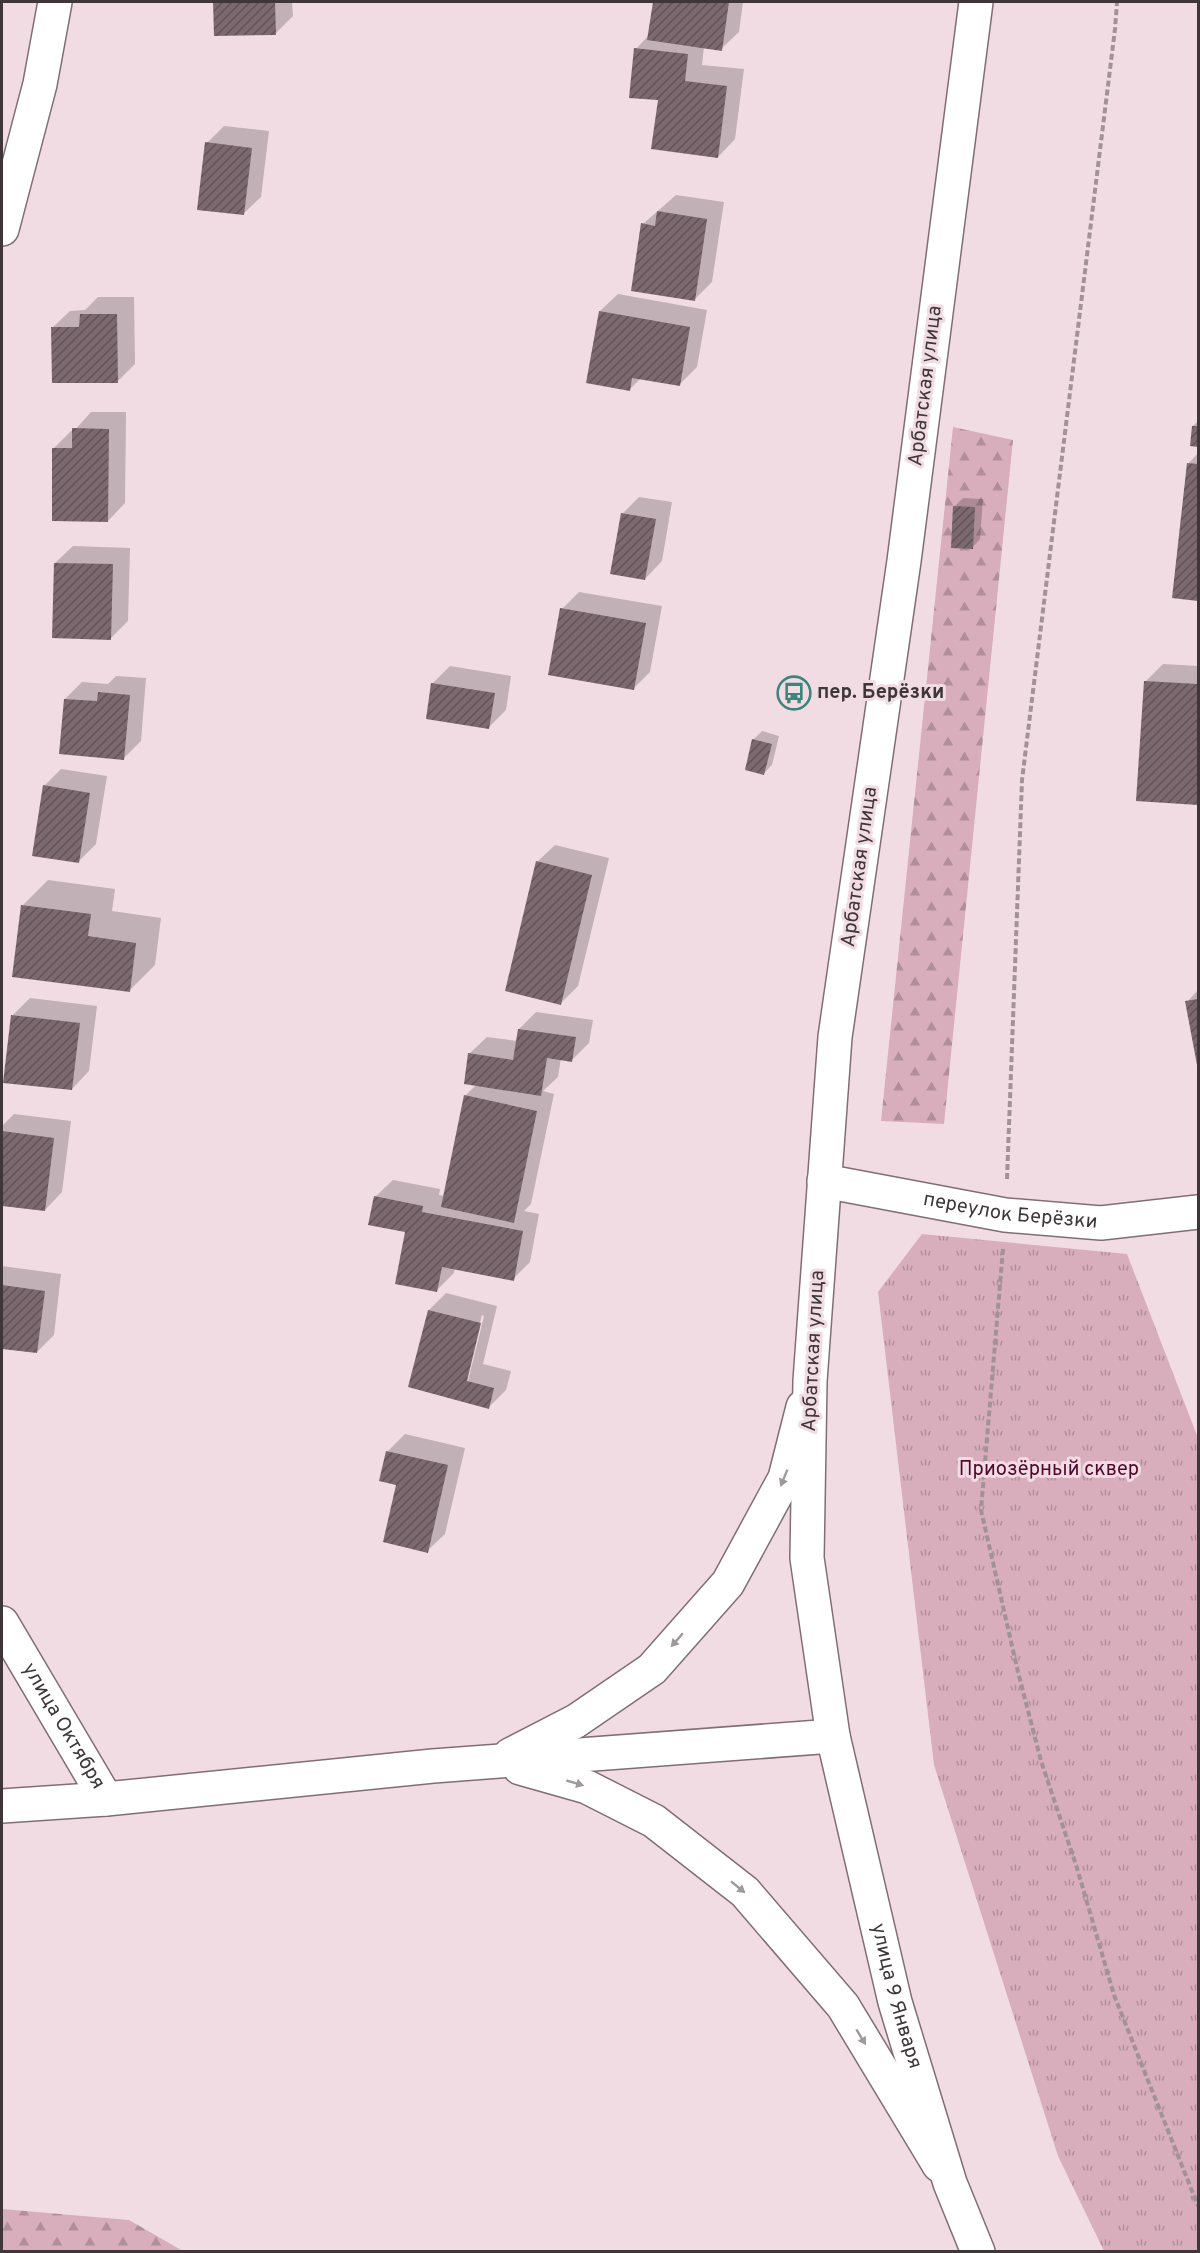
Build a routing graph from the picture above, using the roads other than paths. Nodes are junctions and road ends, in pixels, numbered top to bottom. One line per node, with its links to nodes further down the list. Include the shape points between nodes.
1 (55, 2): 3 (street, via 40,84)
2 (976, 2): 4 (street, Арбатская улица, via 904,561 835,1037)
3 (2, 229)
4 (824, 1181): 5 (street, переулок Берёзки, via 1005,1215 1101,1223); 6 (street, Арбатская улица)
5 (1198, 1214)
6 (810, 1381): 8 (street, Арбатская улица, via 807,1558); 9 (street, one-way to 9, via 785,1478 728,1582 652,1669 576,1721)
7 (2, 1623): 10 (street, улица Октября)
8 (833, 1736): 9 (street); 12 (street, улица 9 Января, via 895,2002)
9 (498, 1761): 10 (street); 12 (street, one-way to 12, via 587,1787 654,1821 745,1892 843,2006)
10 (106, 1799): 11 (street)
11 (2, 1806)
12 (950, 2183): 13 (street, улица 9 Января)
13 (978, 2252)

